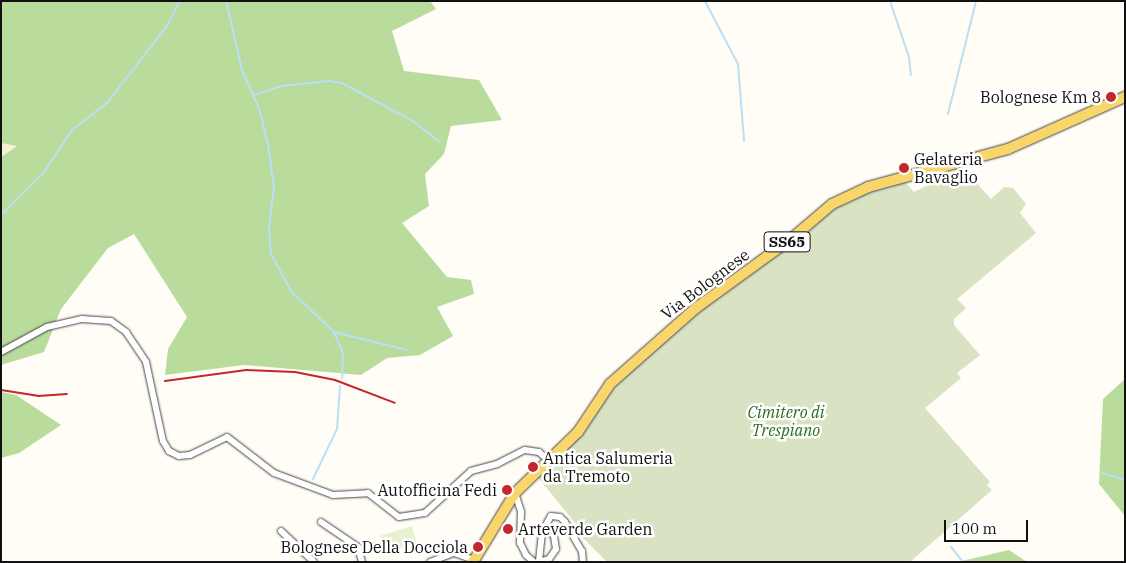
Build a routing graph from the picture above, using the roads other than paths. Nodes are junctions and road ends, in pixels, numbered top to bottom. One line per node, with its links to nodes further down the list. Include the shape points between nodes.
1 (1125, 97): 3 (main road, Via Bolognese / SS65, via 1008,149 922,171 840,198 791,239 707,299 625,369 598,399 578,432)
2 (1, 352): 3 (street, via 48,327 82,319 111,321 126,332 146,362 163,441 169,451 179,456 190,455 227,437 268,470 333,494 368,493 391,514 412,516 430,510 471,471 532,449)
3 (549, 461): 4 (main road, Via Bolognese / SS65)
4 (515, 493): 8 (main road, Via Bolognese / SS65); 12 (street, via 521,512 520,543)
5 (321, 522): 10 (street, via 358,547)
6 (281, 531): 9 (street)
7 (542, 532): 13 (street); 13 (street, via 549,531 554,536 556,549 549,559); 14 (street, via 548,519 560,517 582,551)
8 (474, 561): 11 (street, via 454,553)
9 (314, 562)
10 (362, 562)
11 (430, 562)
12 (534, 562)
13 (538, 562)
14 (583, 562)

